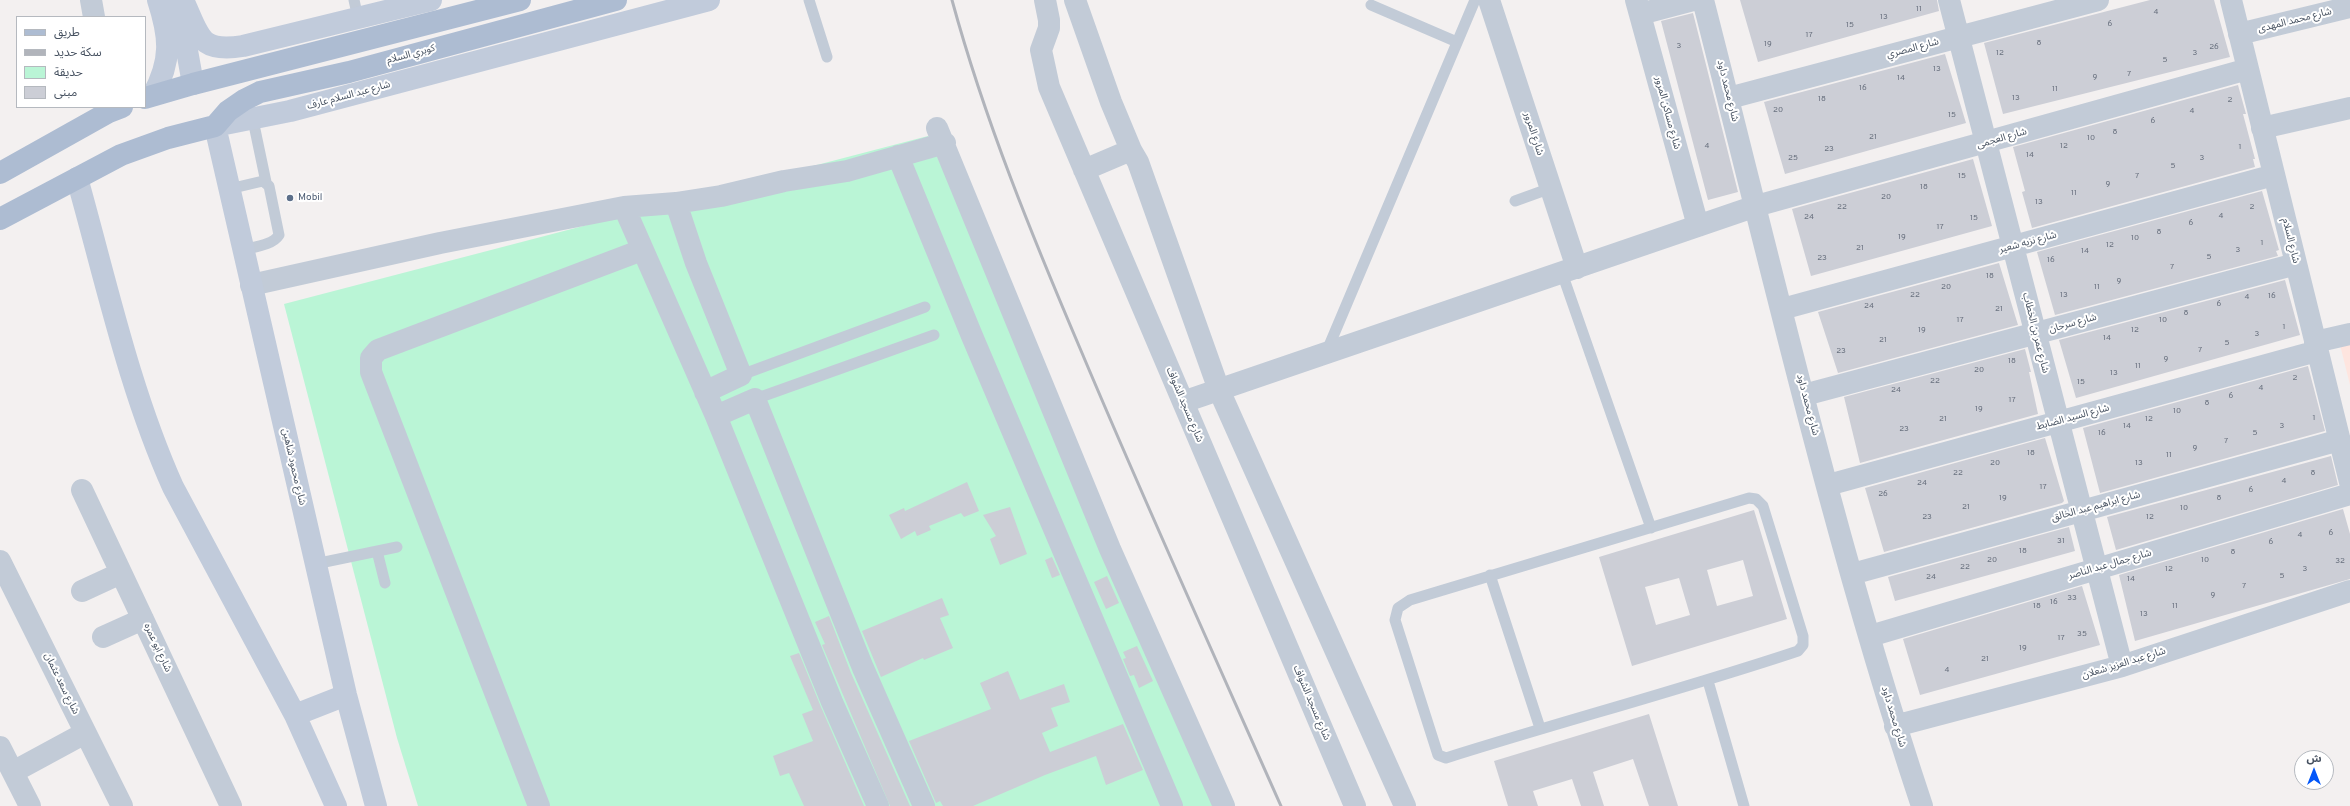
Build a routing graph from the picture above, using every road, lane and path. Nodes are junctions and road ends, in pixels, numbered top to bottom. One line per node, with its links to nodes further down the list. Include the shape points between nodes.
1 (91, 0): 24 (street)
2 (158, 0): 31 (main road, via 168,54 164,76)
3 (178, 0): 30 (main road)
4 (183, 0): 23 (main road, via 203,40 209,46 218,48 243,46)
5 (432, 0): 18 (main road)
6 (520, 0): 30 (main road)
7 (616, 0): 36 (main road, كوبري السلام, via 349,72 260,92 228,111)
8 (709, 0): 22 (main road, شارع عبد السلام عارف)
9 (809, 0): 28 (lane)
10 (1045, 0): 41 (street, شارع مسجد الشواف, via 1050,20 1041,50 1044,69)
11 (1075, 0): 39 (street)
12 (1693, 0): 20 (street)
13 (1703, 0): 32 (street, شارع محمد داود)
14 (1949, 0): 26 (street, شارع عمر بن الخطاب)
15 (2098, 0): 26 (street, شارع المصري)
16 (2231, 0): 25 (street, شارع السلام)
17 (1489, 1): 27 (lane); 47 (street, شارع المرور)
18 (407, 3): 23 (main road)
19 (1371, 5): 27 (lane)
20 (1638, 7): 53 (street, شارع مساكن المرور)
21 (2350, 7): 25 (street, شارع محمد المهدى)
22 (643, 8): 35 (main road, شارع عبد السلام عارف)
23 (356, 9)
24 (94, 16)
25 (2239, 34): 29 (street, شارع السلام)
26 (1958, 37): 32 (street, شارع المصري); 38 (street, شارع عمر بن الخطاب)
27 (1457, 42): 66 (lane)
28 (827, 57)
29 (2248, 69): 37 (street, شارع السلام); 38 (street, شارع العجمى)
30 (193, 84): 31 (main road)
31 (149, 97)
32 (1729, 98): 50 (street, شارع محمد داود)
33 (2350, 108): 37 (street)
34 (113, 109): 42 (main road)
35 (253, 120): 36 (main road, شارع عبد السلام عارف); 45 (lane)
36 (215, 126): 44 (main road, شارع عبد السلام عارف, via 168,138 121,155); 46 (main road, شارع محمود شاهين)
37 (2262, 128): 43 (street, شارع السلام)
38 (1986, 144): 50 (street, شارع العجمى); 54 (street, شارع عمر بن الخطاب)
39 (1131, 150): 41 (street); 68 (street, via 1138,162)
40 (898, 156): 49 (street, via 847,171); 113 (street); 114 (street, via 941,135 1110,549)
41 (1084, 170): 72 (street, شارع مسجد الشواف)
42 (0, 173)
43 (2274, 175): 54 (street, شارع نزيه شعير); 57 (street, شارع السلام)
44 (77, 178): 52 (main road, شارع عبد السلام عارف); 99 (main road, via 140,402 160,459)
45 (266, 182): 46 (lane); 55 (lane, via 279,235 276,240)
46 (229, 188): 55 (main road, شارع محمود شاهين)
47 (1551, 188): 48 (lane); 58 (street, شارع المرور)
48 (1515, 201)
49 (676, 203): 51 (street); 67 (street, via 696,263)
50 (1756, 206): 53 (street, شارع العجمى); 61 (street, شارع محمد داود)
51 (624, 207): 56 (street); 59 (street)
52 (0, 219)
53 (1698, 226): 58 (street, شارع العجمى)
54 (2013, 247): 61 (street, شارع نزيه شعير); 62 (street, شارع عمر بن الخطاب)
55 (243, 250): 59 (main road, شارع محمود شاهين)
56 (642, 250): 69 (street); 110 (street, via 378,350 371,358 371,372)
57 (2296, 264): 62 (street, شارع سرحان); 65 (street, شارع السلام)
58 (1569, 270): 66 (street, شارع العجمى); 81 (lane)
59 (251, 285): 85 (main road, شارع محمود شاهين)
60 (925, 307): 67 (lane)
61 (1782, 309): 70 (street, شارع محمد داود)
62 (2035, 334): 70 (street, شارع سرحان); 74 (street, شارع عمر بن الخطاب)
63 (2350, 334): 65 (street, شارع السيد الضابط)
64 (934, 335): 71 (lane)
65 (2316, 346): 74 (street, شارع السيد الضابط); 75 (street, شارع السلام)
66 (1326, 354): 68 (street, شارع العجمى)
67 (741, 374): 69 (street)
68 (1219, 390): 72 (street, شارع العجمى); 116 (street)
69 (705, 392): 73 (street)
70 (1804, 396): 77 (street, شارع محمد داود)
71 (755, 399): 73 (street); 112 (street, via 857,654)
72 (1183, 402): 115 (street, شارع مسجد الشواف)
73 (716, 416): 111 (street, via 832,702)
74 (2058, 422): 77 (street, شارع السيد الضابط); 80 (street, شارع عمر بن الخطاب)
75 (2340, 440): 76 (street, شارع السلام); 80 (street, شارع ابراهيم عبد الخالق)
76 (2350, 482)
77 (1828, 485): 88 (street, شارع محمد داود)
78 (82, 490): 87 (street, شارع ابو عمره)
79 (2350, 494): 86 (street, شارع جمال عبد الناصر)
80 (2081, 511): 86 (street, شارع عمر بن الخطاب); 88 (street, شارع ابراهيم عبد الخالق)
81 (1651, 528): 89 (lane); 97 (lane, via 1749,498 1756,499 1763,506 1803,636 1803,645 1798,651)
82 (397, 547): 83 (lane)
83 (377, 551): 85 (lane); 90 (lane)
84 (0, 561): 102 (street, شارع سعد عثمان)
85 (316, 564): 98 (main road, شارع محمود شاهين)
86 (2096, 569): 94 (street, شارع جمال عبد الناصر); 96 (street, شارع عمر بن الخطاب)
87 (121, 573): 91 (street); 93 (street, شارع ابو عمره)
88 (1852, 574): 94 (street, شارع محمد داود)
89 (1490, 575): 101 (lane); 101 (lane, via 1410,600 1398,608 1395,620 1438,755 1446,758)
90 (385, 583)
91 (82, 591)
92 (2350, 591): 96 (street, شارع عبد العزيز شعلان)
93 (143, 619): 95 (street); 107 (street, شارع ابو عمره)
94 (1870, 636): 100 (street, شارع محمد داود)
95 (103, 637)
96 (2122, 666): 100 (street, شارع عبد العزيز شعلان)
97 (1708, 681): 101 (lane); 117 (lane)
98 (346, 695): 99 (main road); 109 (main road, شارع محمود شاهين)
99 (295, 715): 108 (main road)
100 (1895, 726): 118 (street, شارع محمد داود)
101 (1540, 728)
102 (85, 733): 104 (street); 106 (street, شارع سعد عثمان)
103 (0, 747): 104 (street)
104 (13, 772): 105 (street)
105 (30, 806)
106 (122, 806)
107 (231, 806)
108 (336, 806)
109 (376, 806)
110 (539, 806)
111 (878, 806)
112 (924, 806)
113 (1172, 806)
114 (1224, 806)
115 (1355, 806)
116 (1405, 806)
117 (1744, 806)
118 (1922, 806)

